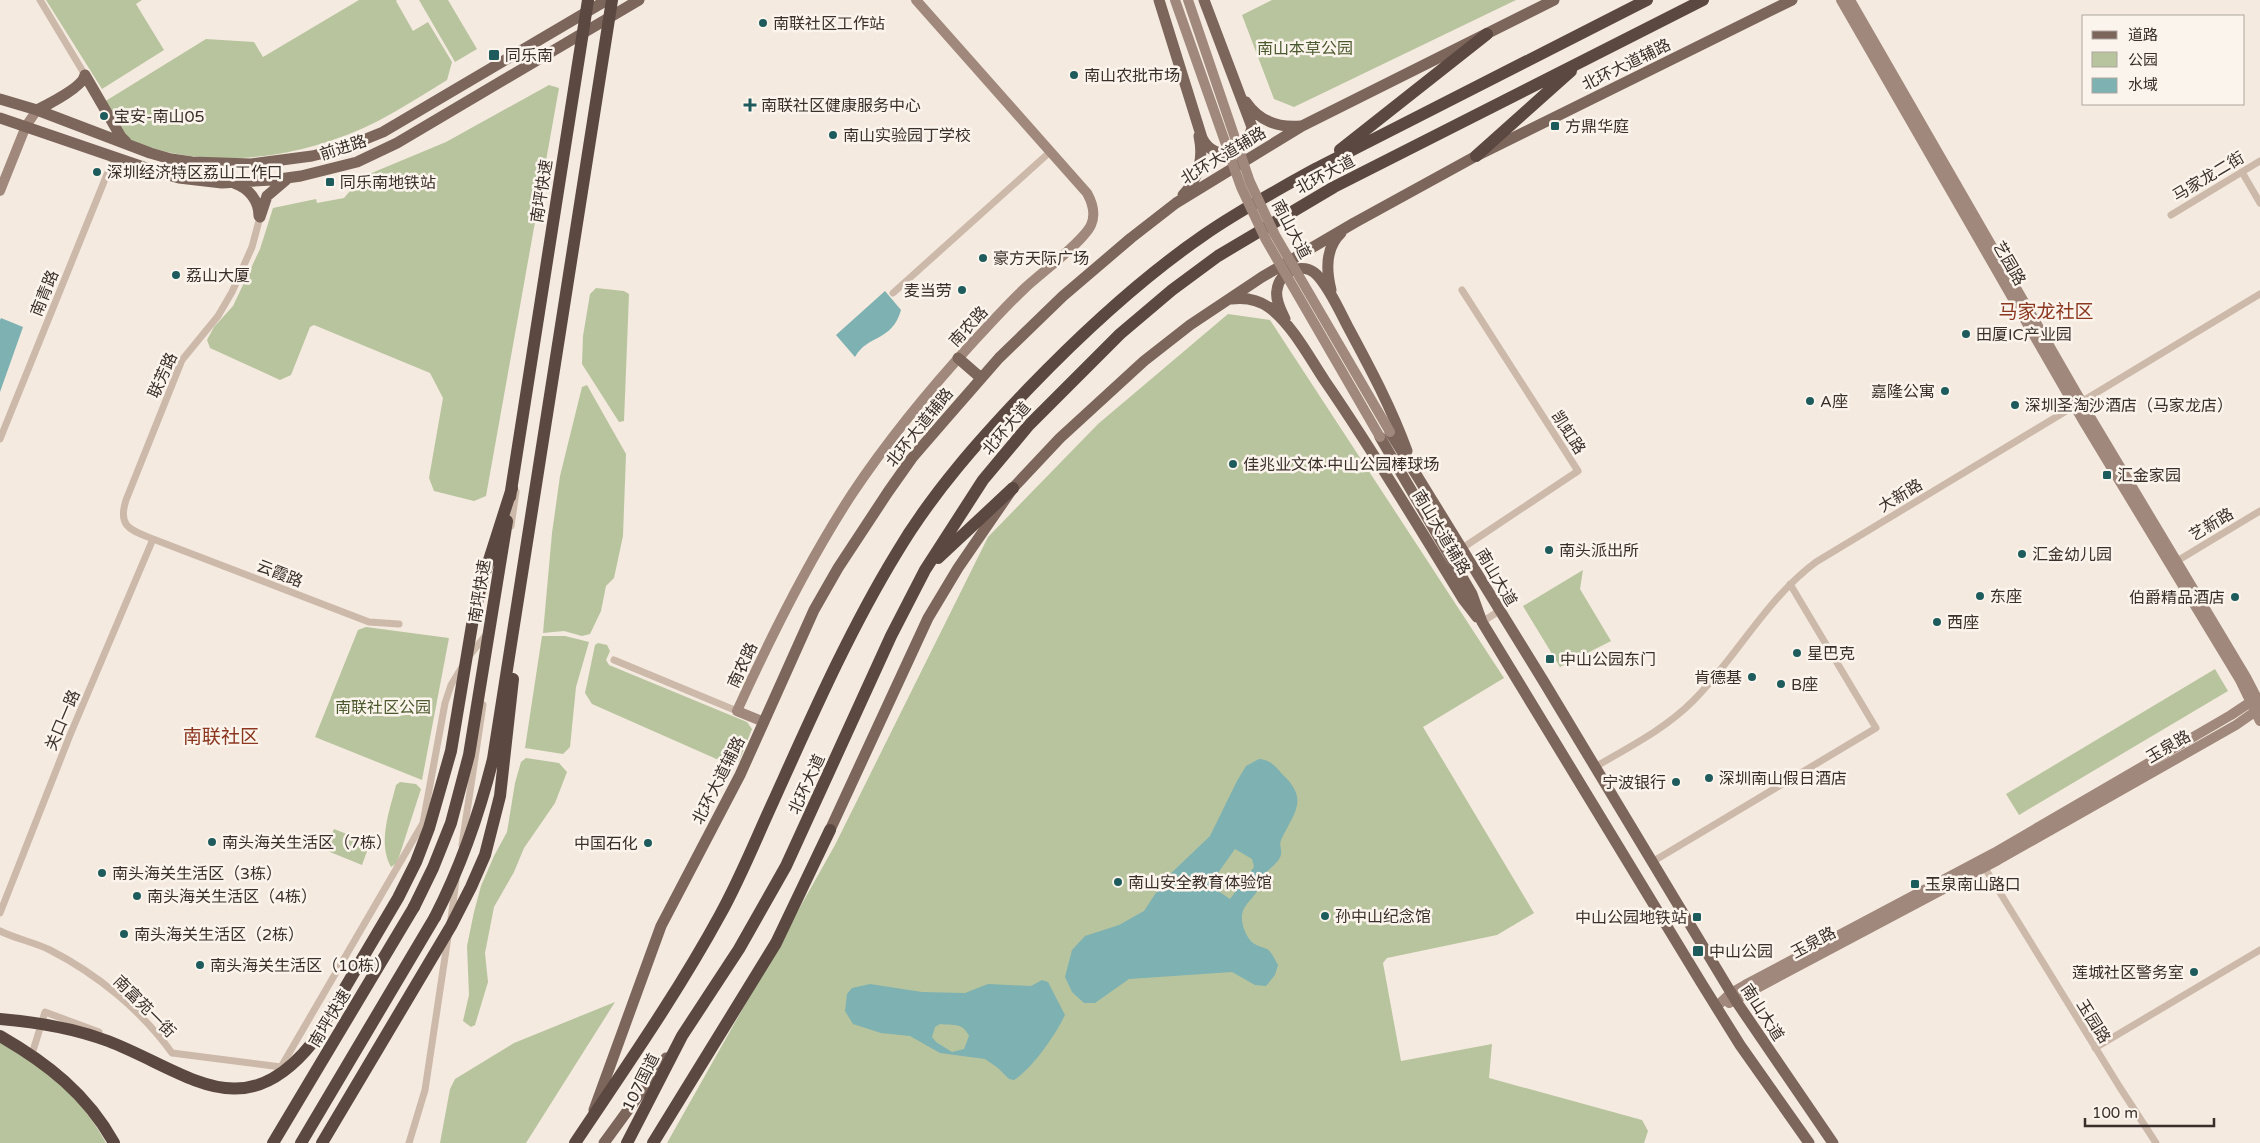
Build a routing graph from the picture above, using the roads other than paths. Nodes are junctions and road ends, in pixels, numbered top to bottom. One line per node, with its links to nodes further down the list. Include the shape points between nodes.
1 (40, 0): 19 (street)
2 (588, 0): 60 (highway, 南坪快速, bridge)
3 (607, 0): 34 (main road, 前进路, via 402,121 363,140 341,149 284,161)
4 (612, 0): 72 (highway, bridge)
5 (639, 0): 37 (main road, 前进路, via 396,143 356,162)
6 (916, 0): 29 (street, 南农路)
7 (1159, 0): 25 (main road)
8 (1175, 0): 56 (street, 南山大道, bridge, via 1245,196 1266,240)
9 (1188, 0): 56 (street, 南山大道, bridge, via 1250,182 1275,235)
10 (1204, 0): 20 (main road)
11 (1554, 0): 17 (main road, 北环大道辅路)
12 (1647, 0): 35 (highway, 北环大道)
13 (1702, 0): 18 (highway, 北环大道)
14 (1792, 0): 30 (main road, 北环大道辅路)
15 (1841, 0): 55 (street, 艺园路)
16 (1850, 0): 55 (street, 艺园路)
17 (1487, 34): 27 (main road, 北环大道辅路); 35 (highway)
18 (1585, 58): 30 (highway); 66 (highway, 北环大道, via 1334,187 1218,256 1172,290 1120,334 1029,425 983,480)
19 (85, 75): 23 (main road, via 83,82); 28 (main road, via 120,137)
20 (1239, 90): 25 (main road, via 1252,128 1248,141 1242,147 1215,152 1206,144); 27 (main road, via 1252,110 1268,122)
21 (574, 97): 69 (street)
22 (0, 99): 23 (main road, 前进路)
23 (36, 110): 26 (street); 28 (main road, 前进路)
24 (0, 118): 26 (main road, 前进路)
25 (1195, 118): 42 (main road, via 1201,161 1198,174)
26 (26, 126): 31 (main road, 前进路); 41 (street)
27 (1302, 126): 42 (main road, 北环大道辅路)
28 (130, 145): 33 (main road, 前进路)
29 (1051, 151): 48 (street); 53 (street, 南农路, via 1086,193 1092,207 1092,223 1082,237 1025,288)
30 (1476, 156): 46 (main road, 北环大道辅路)
31 (114, 157): 38 (main road, 前进路); 57 (street, 南青路)
32 (2260, 161): 36 (street, 马家龙二街)
33 (190, 162): 34 (main road, 前进路); 38 (main road, via 196,172)
34 (216, 163): 39 (main road, via 207,172 210,180)
35 (1317, 168): 92 (highway, 北环大道, via 1205,234 1156,270 1102,316 1009,408 962,461 896,553 831,674 721,914 675,992)
36 (2242, 172): 43 (street); 44 (street, 马家龙二街)
37 (290, 178): 40 (main road, 前进路); 45 (main road, via 268,196)
38 (187, 179): 39 (main road, 前进路)
39 (215, 182): 40 (main road, 前进路)
40 (233, 183): 45 (main road, via 252,196)
41 (0, 191)
42 (1176, 203): 54 (main road, 北环大道辅路, via 1063,296)
43 (2260, 203)
44 (2171, 215)
45 (260, 217): 63 (street, 联芳路, via 252,247 232,292 218,316 182,360 126,500 124,522)
46 (1354, 223): 50 (main road, 北环大道辅路); 51 (main road, via 1337,237 1329,252 1328,273)
47 (1462, 290): 64 (street, 凯虹路, via 1578,472)
48 (893, 293)
49 (2260, 294): 55 (street, 大新路)
50 (1227, 300): 52 (main road, via 1244,297 1256,300 1269,307); 61 (main road, 北环大道辅路, via 1144,360 1060,438)
51 (1334, 301): 52 (main road, via 1322,281 1310,270 1296,269 1283,277 1277,289 1278,302); 58 (main road, 南山大道辅路, via 1392,411)
52 (1293, 334): 70 (main road, 南山大道辅路, via 1388,475 1463,599)
53 (958, 358): 54 (main road); 75 (street, 南农路, via 878,457 840,514 782,614)
54 (980, 378): 76 (main road, 北环大道辅路, via 912,458 838,568 814,610)
55 (2078, 404): 65 (street, 艺园路); 67 (street, 大新路, via 1826,556); 74 (street, 艺园路)
56 (1385, 434): 58 (main road, 南山大道); 59 (main road, 南山大道)
57 (0, 439)
58 (1416, 474): 59 (main road); 64 (main road, 南山大道)
59 (1405, 480): 70 (main road, 南山大道, via 1472,594)
60 (512, 488): 86 (highway, bridge, via 492,545 473,619 458,716 442,789 416,862 393,907 313,1042 300,1058 268,1082 250,1088 229,1089 188,1078 136,1053 76,1031); 94 (highway, 南坪快速, bridge, via 469,755 451,822 414,907)
61 (1013, 488): 66 (highway); 78 (main road, 北环大道辅路, via 928,618)
62 (2260, 511): 65 (street, 艺新路)
63 (153, 539): 71 (street, 云霞路, via 369,622); 81 (street, 关口一路, via 70,735)
64 (1461, 548): 68 (main road, 南山大道)
65 (2177, 561): 74 (street, 艺园路)
66 (925, 570): 88 (highway, 北环大道, via 891,636 786,866 739,949)
67 (1790, 584): 77 (street, 大新路, via 1694,700 1667,723); 79 (street, via 1876,728)
68 (1499, 611): 70 (street); 77 (main road, 南山大道)
69 (496, 621): 90 (street, 南富苑一街, via 470,655 445,703 423,823 281,1067); 97 (street, via 425,1090)
70 (1482, 622): 85 (main road, 南山大道)
71 (399, 624)
72 (514, 627): 95 (highway, bridge, via 492,759 472,832 455,878); 96 (highway, bridge, via 511,710 505,762 485,855 446,934)
73 (614, 660): 75 (street, 南农路)
74 (2257, 705): 80 (street, 玉泉路)
75 (737, 712): 76 (street, 南农路)
76 (764, 722): 92 (main road, 北环大道辅路, via 661,926)
77 (1595, 767): 79 (main road, 南山大道)
78 (830, 830): 101 (highway, via 776,943)
79 (1652, 862): 84 (main road, 南山大道)
80 (1982, 864): 84 (street, 玉泉路); 89 (street, 玉园路)
81 (0, 913)
82 (0, 931): 90 (street, 南富苑一街, via 50,950 86,970 135,1012)
83 (2260, 950): 89 (street)
84 (1733, 997): 85 (street, 玉泉路); 103 (main road, 南山大道)
85 (1716, 1007): 102 (main road, 南山大道)
86 (0, 1019)
87 (0, 1036): 91 (highway)
88 (682, 1036): 99 (main road, 北环大道); 100 (highway, 107国道)
89 (2095, 1048): 104 (street, 玉园路)
90 (172, 1053): 91 (street, via 166,1063 86,1026 45,1012)
91 (32, 1054): 93 (highway, via 82,1097)
92 (590, 1121): 98 (highway, 北环大道)
93 (114, 1143)
94 (272, 1143)
95 (301, 1143)
96 (322, 1143)
97 (409, 1143)
98 (575, 1143)
99 (604, 1143)
100 (627, 1143)
101 (653, 1143)
102 (1809, 1143)
103 (1833, 1143)
104 (2156, 1143)

